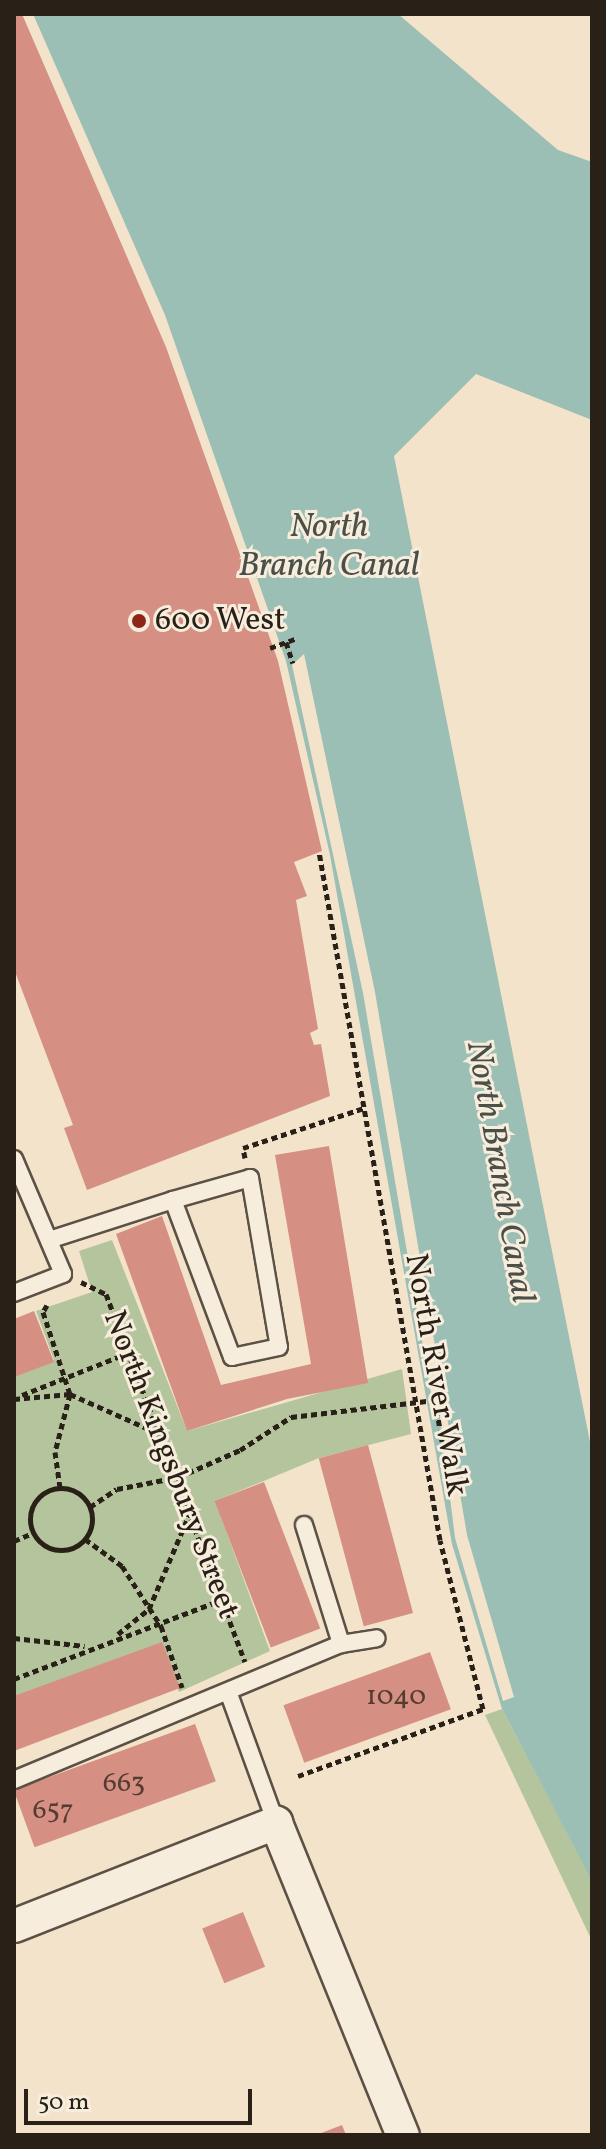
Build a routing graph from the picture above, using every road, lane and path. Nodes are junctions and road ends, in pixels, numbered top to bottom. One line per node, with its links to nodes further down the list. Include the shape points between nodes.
1 (295, 639): 2 (path)
2 (283, 643): 3 (path); 4 (path)
3 (270, 648)
4 (293, 663)
5 (319, 852): 6 (path, North River Walk)
6 (364, 1108): 8 (path, via 243,1148); 17 (path, North River Walk)
7 (14, 1159): 10 (lane)
8 (250, 1178): 9 (lane); 9 (lane, via 279,1347 232,1357)
9 (173, 1200): 10 (lane)
10 (49, 1240): 11 (lane)
11 (63, 1274): 12 (lane); 13 (path, North Kingsbury Street, via 106,1294); 14 (path, via 43,1312)
12 (14, 1293)
13 (128, 1353): 14 (path); 18 (path, North Kingsbury Street)
14 (66, 1377): 15 (path); 16 (path)
15 (70, 1394): 16 (path); 18 (path); 21 (path, via 55,1452)
16 (14, 1398)
17 (417, 1405): 19 (path, via 435,1400); 20 (path, via 291,1417); 40 (path, North River Walk, via 440,1540 483,1709)
18 (162, 1435): 20 (path, North Kingsbury Street)
19 (442, 1441)
20 (179, 1477): 22 (path, via 117,1489); 23 (path, North Kingsbury Street)
21 (60, 1488): 22 (path, via 78,1493); 25 (path, via 32,1506)
22 (90, 1507): 26 (path)
23 (189, 1514): 28 (path, North Kingsbury Street); 29 (path)
24 (304, 1525): 34 (lane)
25 (33, 1533): 26 (path, via 57,1550); 27 (path)
26 (85, 1539): 29 (path, via 117,1560)
27 (14, 1541)
28 (221, 1600): 30 (path); 36 (path, North Kingsbury Street)
29 (149, 1609): 30 (path); 31 (path)
30 (161, 1626): 31 (path); 38 (path)
31 (116, 1636): 35 (path)
32 (14, 1638): 35 (path)
33 (377, 1638): 34 (lane)
34 (341, 1644): 39 (lane)
35 (90, 1646): 37 (path)
36 (245, 1663)
37 (14, 1679)
38 (183, 1690)
39 (229, 1694): 41 (lane); 42 (lane)
40 (298, 1776)
41 (14, 1780)
42 (276, 1823): 43 (street); 44 (street)
43 (14, 1926)
44 (403, 2135)

